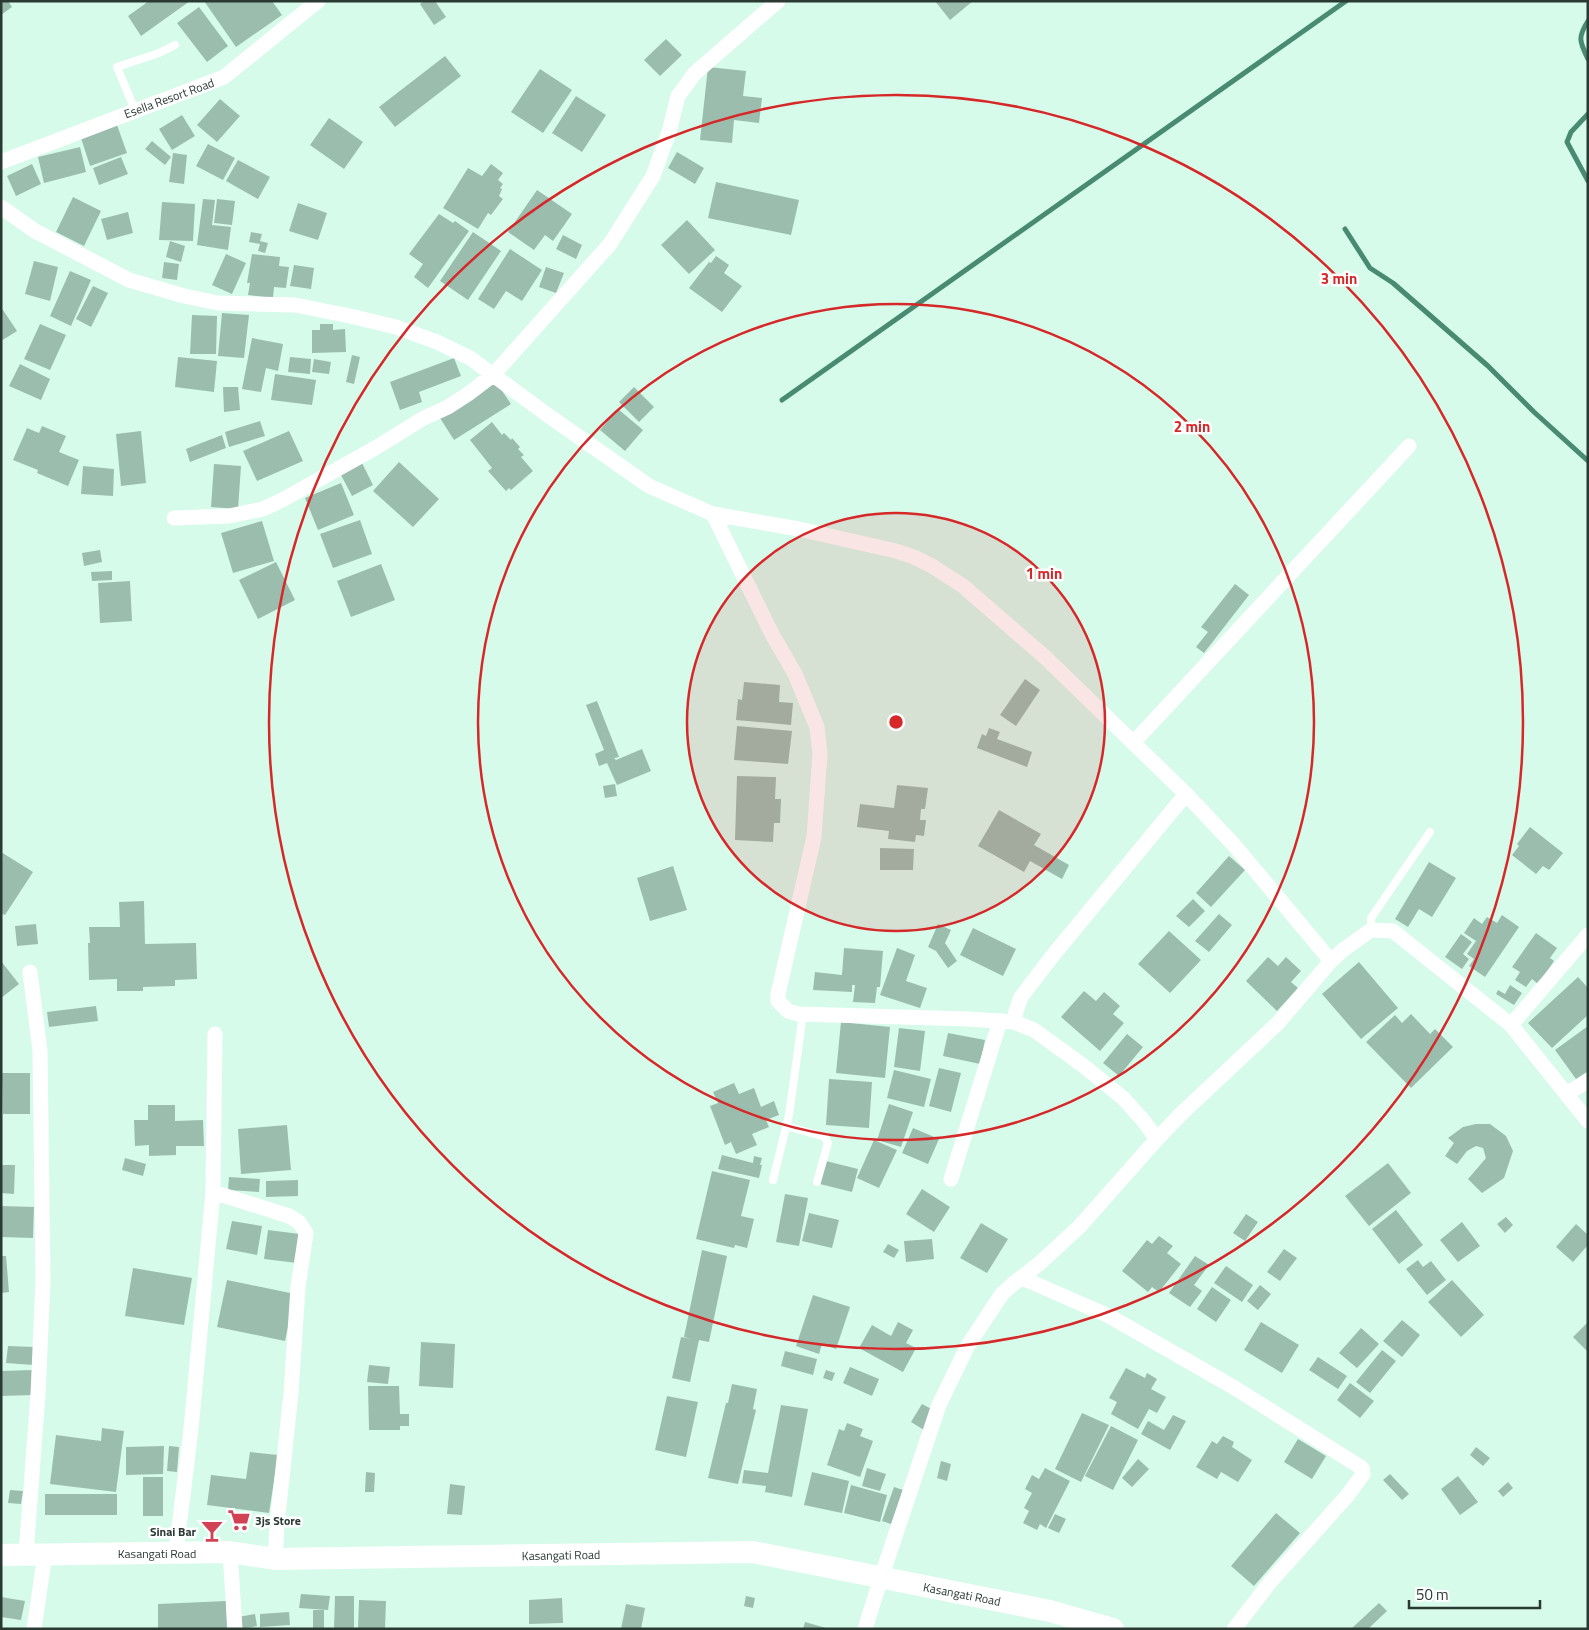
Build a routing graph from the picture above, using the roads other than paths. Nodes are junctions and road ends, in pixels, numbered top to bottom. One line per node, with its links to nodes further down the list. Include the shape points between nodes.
1 (318, 1): 4 (street, Esella Resort Road, via 224,77)
2 (778, 1): 7 (street, via 695,73 678,96 653,176 610,244)
3 (175, 45): 4 (lane, via 159,54 116,67)
4 (135, 110): 5 (street, Esella Resort Road)
5 (1, 162)
6 (1, 207): 7 (street, via 35,231 129,280 218,303 295,305 396,327 470,358)
7 (493, 375): 9 (street, via 649,486); 10 (street, via 448,407 262,509 229,516)
8 (1409, 446): 11 (street)
9 (713, 514): 11 (street, via 896,551 926,563 963,586 1038,651); 18 (street, via 795,674 817,727 820,754 814,837 778,994 778,1001 788,1012)
10 (174, 518)
11 (1133, 743): 12 (street)
12 (1186, 794): 16 (street, via 1234,845); 19 (street, via 1048,961)
13 (1430, 832): 14 (lane, via 1371,918)
14 (1371, 930): 16 (street); 20 (street, via 1393,931)
15 (1588, 935): 20 (street)
16 (1332, 961): 26 (street, via 1278,1022)
17 (30, 972): 34 (street, via 40,1051 43,1281)
18 (803, 1014): 19 (street); 25 (lane)
19 (1007, 1022): 26 (street, via 1034,1030 1085,1067 1123,1098); 27 (street)
20 (1511, 1026): 23 (street)
21 (215, 1034): 30 (street)
22 (1588, 1081): 23 (street)
23 (1566, 1094): 24 (street)
24 (1588, 1121)
25 (786, 1126): 28 (lane); 29 (lane, via 825,1137 828,1143)
26 (1157, 1139): 31 (street, via 1080,1226)
27 (951, 1179)
28 (773, 1180)
29 (817, 1182)
30 (213, 1192): 32 (street); 36 (street, via 289,1216 299,1222 306,1233 298,1287)
31 (1022, 1278): 37 (street, via 1002,1294 967,1347 939,1405); 42 (street, via 1109,1316 1235,1388 1362,1468 1363,1474 1347,1496 1271,1581)
32 (176, 1552): 33 (street, Kasangati Road); 34 (street, Kasangati Road)
33 (230, 1552): 36 (street, Kasangati Road); 39 (street)
34 (35, 1554): 35 (street, Kasangati Road); 38 (street)
35 (1, 1555)
36 (275, 1559): 37 (street, Kasangati Road, via 753,1552)
37 (881, 1578): 40 (street); 41 (street, Kasangati Road, via 1050,1611)
38 (34, 1629)
39 (235, 1629)
40 (865, 1629)
41 (1113, 1629)
42 (1234, 1629)

